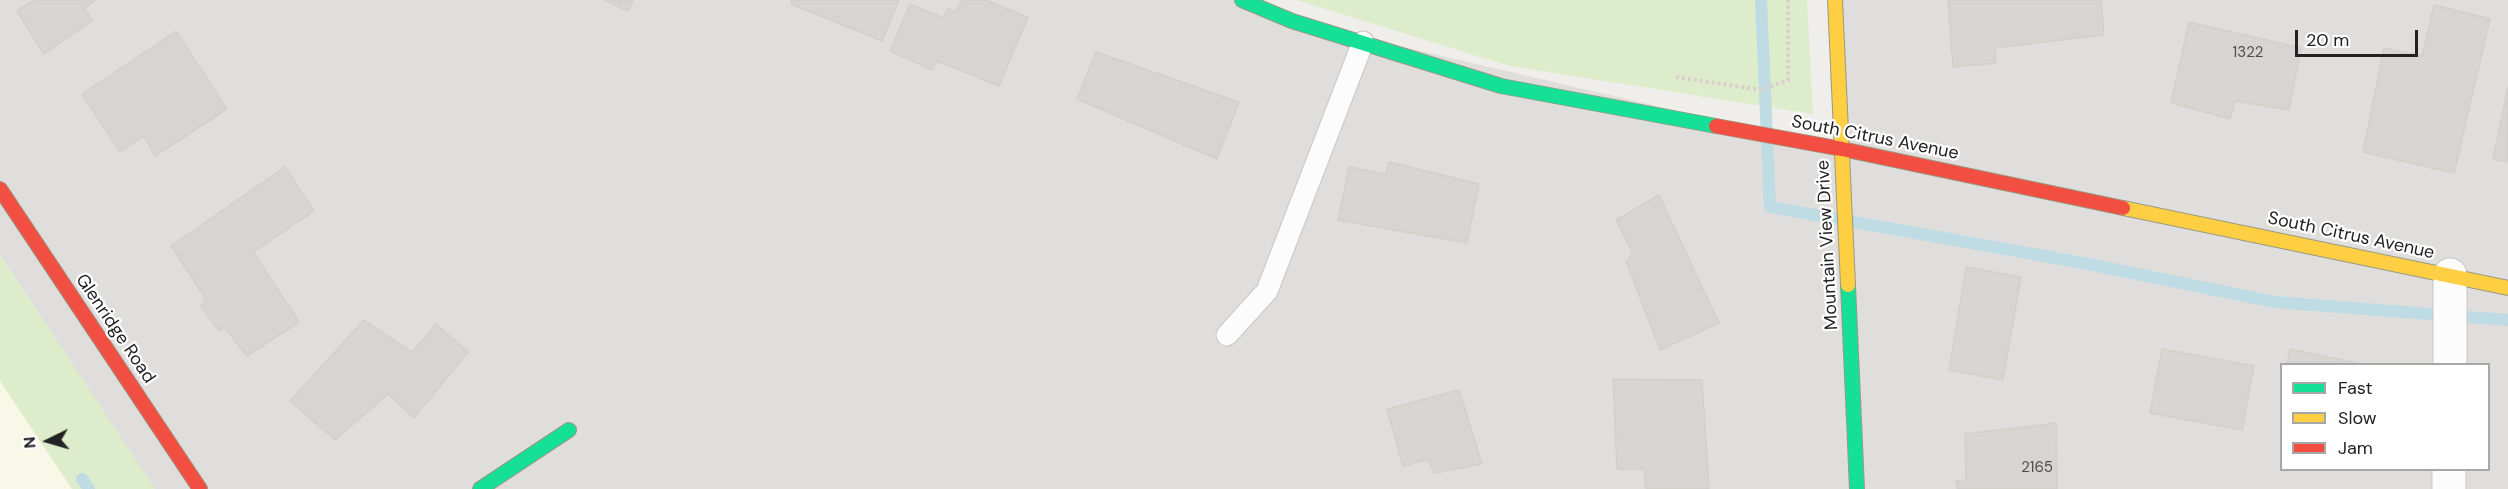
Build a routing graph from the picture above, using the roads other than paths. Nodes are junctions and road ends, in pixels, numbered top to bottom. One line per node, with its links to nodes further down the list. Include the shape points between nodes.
1 (1242, 0): 3 (street, South Citrus Avenue, via 1292,21)
2 (1835, 0): 4 (street, Mountain View Drive)
3 (1363, 42): 4 (street, South Citrus Avenue, via 1501,86); 8 (lane, via 1267,291)
4 (1842, 149): 6 (street, South Citrus Avenue); 14 (street, Mountain View Drive)
5 (0, 189): 12 (street, Glenridge Road)
6 (2450, 275): 7 (street, South Citrus Avenue); 9 (street)
7 (2508, 288)
8 (1227, 335)
9 (2450, 363)
10 (569, 430): 13 (street)
11 (2449, 471): 15 (street)
12 (200, 489)
13 (480, 489)
14 (1857, 489)
15 (2448, 489)

